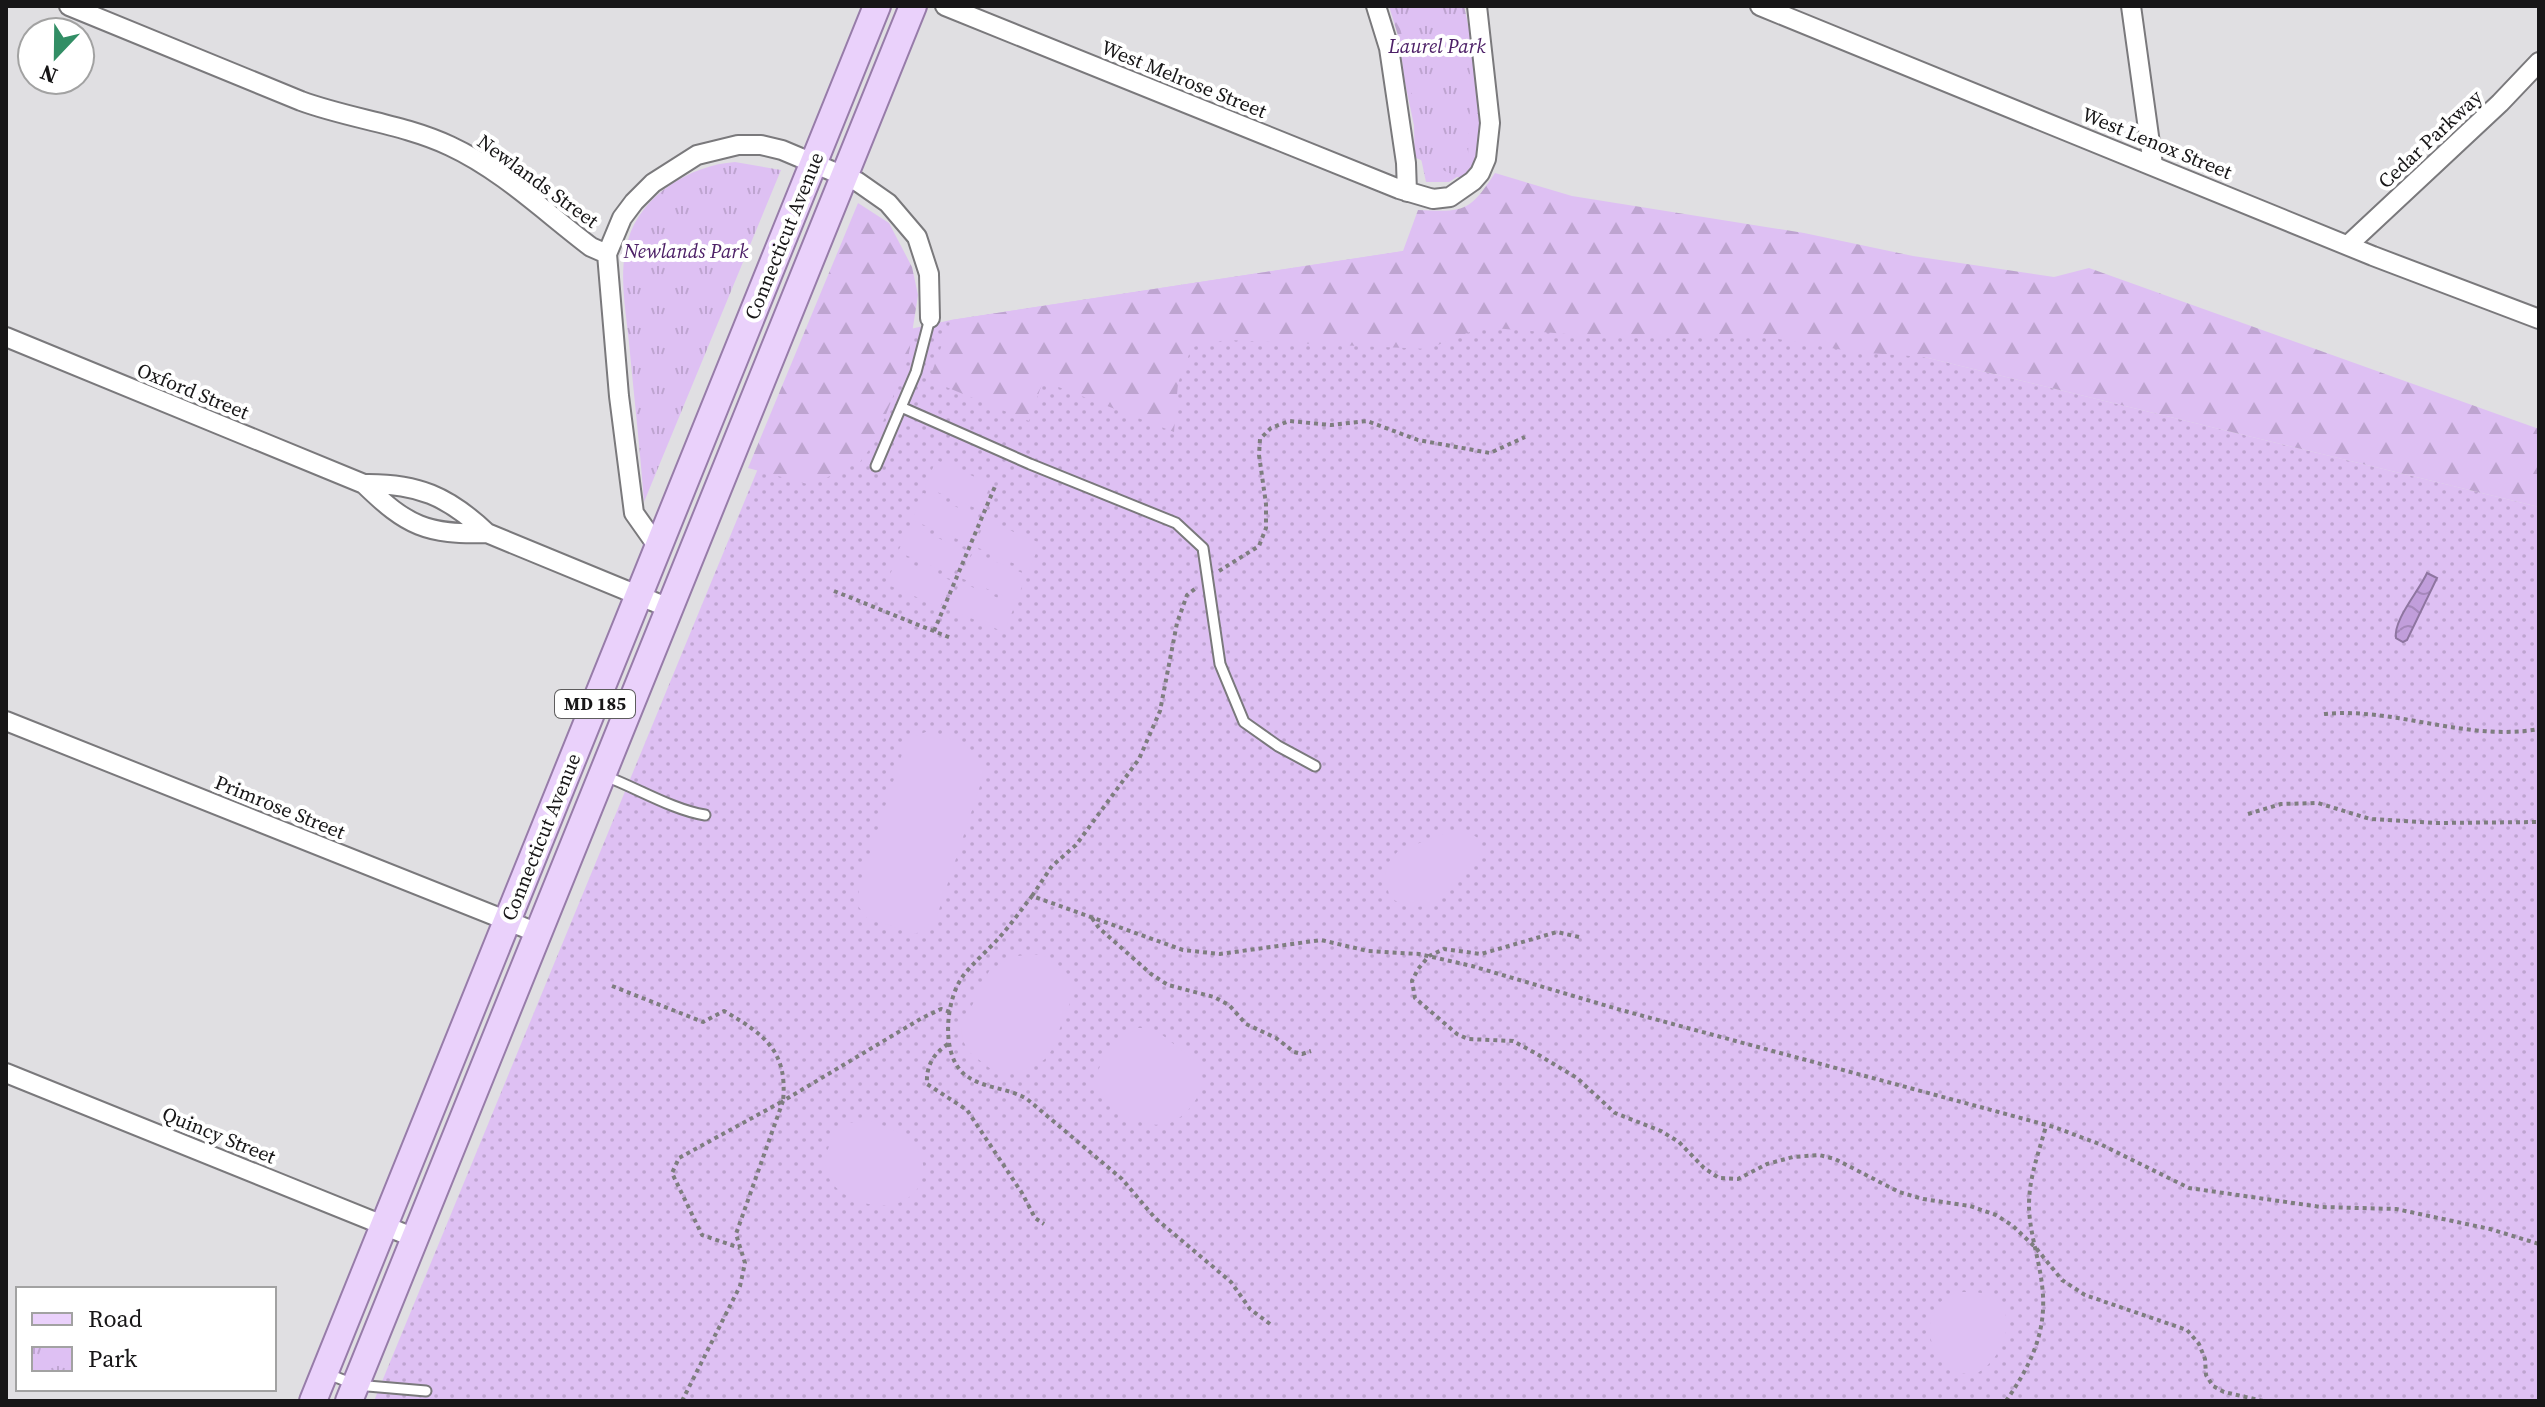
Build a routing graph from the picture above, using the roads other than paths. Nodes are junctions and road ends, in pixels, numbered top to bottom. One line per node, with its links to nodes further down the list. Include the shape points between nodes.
1 (69, 6): 14 (street, Newlands Street, via 301,101 448,145)
2 (877, 6): 11 (main road, Connecticut Avenue / MD 185)
3 (913, 6): 11 (main road, Connecticut Avenue / MD 185)
4 (945, 6): 12 (street, West Melrose Street)
5 (1376, 6): 12 (street, via 1389,48)
6 (1477, 6): 12 (street, West Melrose Street, via 1490,123 1486,159 1473,181 1450,197)
7 (1760, 6): 10 (street, West Lenox Street)
8 (2131, 6): 10 (street)
9 (2539, 62): 13 (street, Cedar Parkway)
10 (2153, 165): 13 (street, West Lenox Street)
11 (827, 168): 14 (street, via 761,145 697,155 634,202); 15 (street, via 865,185 917,237 929,274); 22 (main road, Connecticut Avenue / MD 185); 24 (main road, Connecticut Avenue / MD 185)
12 (1407, 192)
13 (2348, 245): 16 (street, West Lenox Street)
14 (607, 254): 22 (street, Newlands Street, via 634,513)
15 (930, 318): 18 (lane)
16 (2539, 319)
17 (6, 337): 20 (street, Oxford Street)
18 (901, 407): 19 (lane); 26 (lane, via 1176,523 1203,548 1220,664 1244,722)
19 (876, 466)
20 (364, 484): 21 (street, Oxford Street, via 418,488 466,513); 21 (street, Oxford Street, via 406,519 431,530)
21 (487, 533): 23 (street, Oxford Street)
22 (658, 547): 23 (main road, Connecticut Avenue / MD 185)
23 (639, 596): 24 (street, Oxford Street); 29 (main road, Connecticut Avenue / MD 185)
24 (669, 608): 27 (main road, Connecticut Avenue / MD 185)
25 (6, 721): 29 (street, Primrose Street)
26 (1315, 766)
27 (602, 775): 28 (lane, via 685,812); 30 (main road, Connecticut Avenue / MD 185)
28 (705, 815)
29 (507, 921): 30 (street, Primrose Street); 32 (main road, Connecticut Avenue / MD 185)
30 (538, 933): 33 (main road, Connecticut Avenue / MD 185)
31 (6, 1073): 32 (street, Quincy Street)
32 (384, 1226): 33 (street, Quincy Street); 34 (main road, Connecticut Avenue / MD 185)
33 (415, 1238): 36 (main road, Connecticut Avenue / MD 185)
34 (324, 1373): 36 (lane); 37 (main road, Connecticut Avenue / MD 185)
35 (426, 1391): 36 (lane)
36 (352, 1393)
37 (313, 1401)

